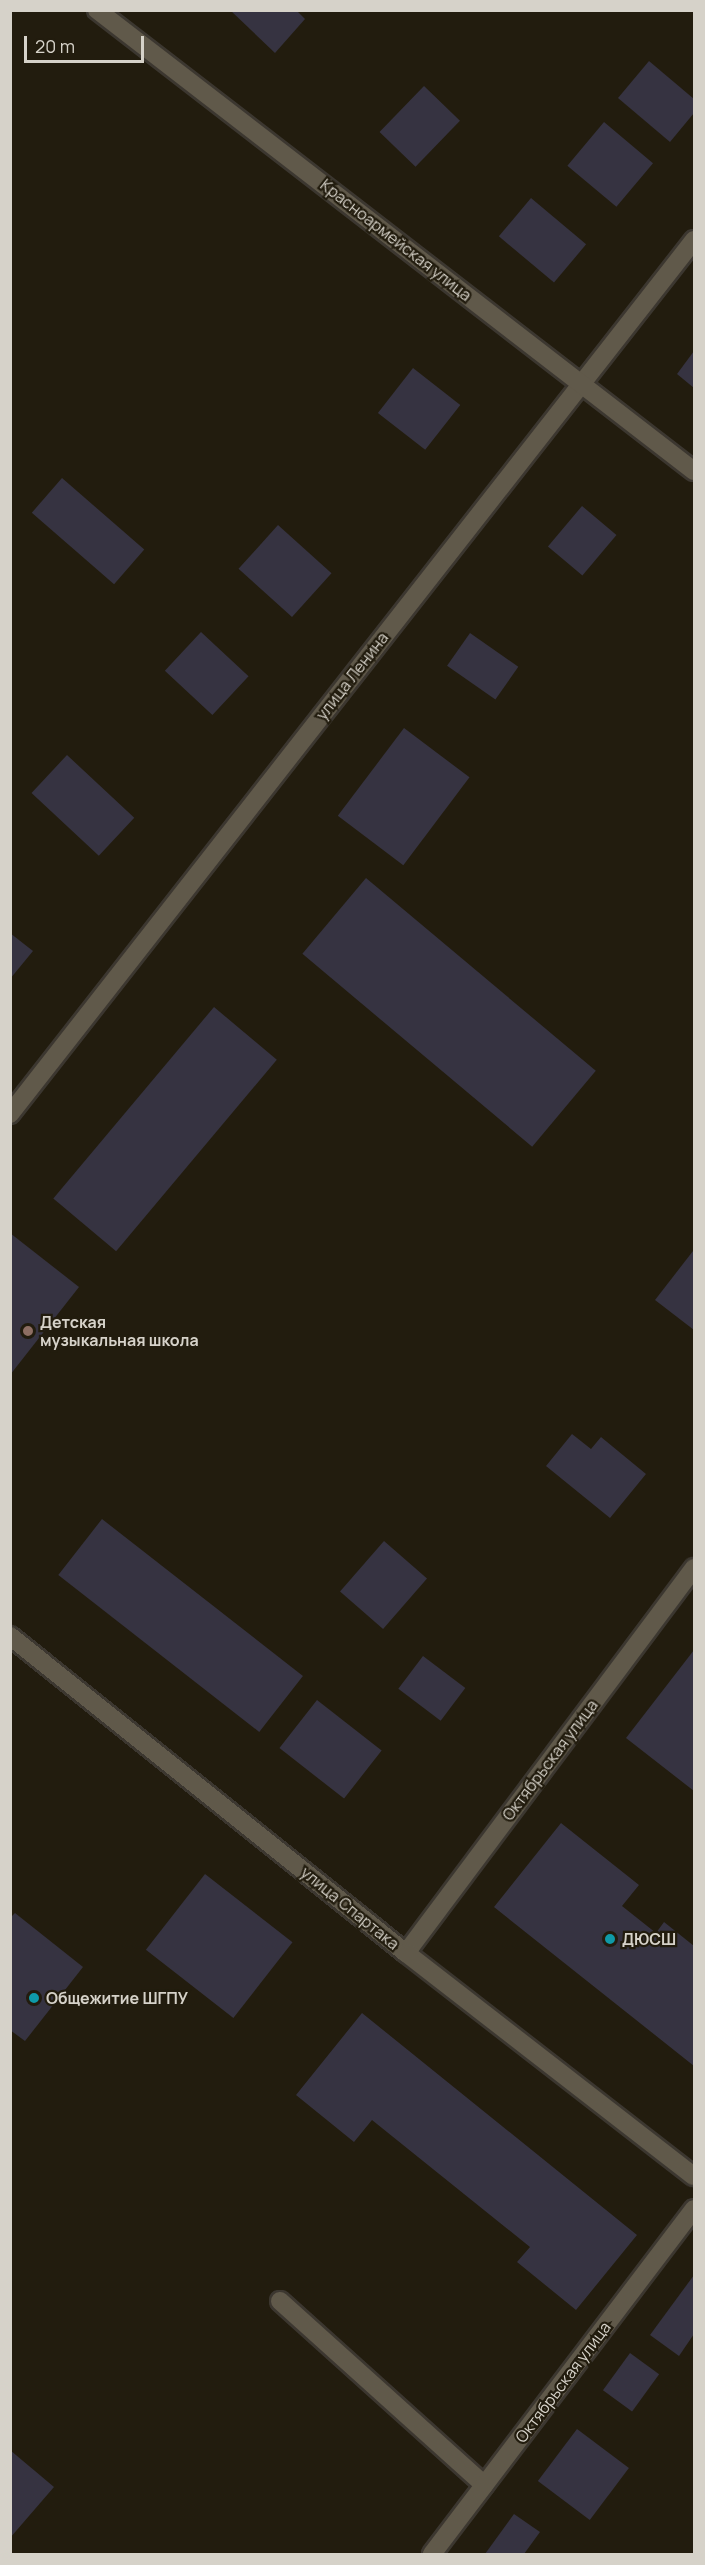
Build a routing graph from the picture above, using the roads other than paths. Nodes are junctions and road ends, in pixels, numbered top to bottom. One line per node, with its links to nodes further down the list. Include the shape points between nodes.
1 (97, 10): 3 (street, Красноармейская улица)
2 (694, 240): 3 (street, улица Ленина)
3 (582, 383): 4 (street, Красноармейская улица); 5 (street, улица Ленина)
4 (694, 471)
5 (10, 1114)
6 (694, 1568): 8 (street, Октябрьская улица)
7 (10, 1636): 8 (street, улица Спартака)
8 (406, 1953): 9 (street, улица Спартака)
9 (694, 2175)
10 (694, 2209): 12 (street, Октябрьская улица)
11 (280, 2301): 12 (street)
12 (484, 2485): 13 (street, Октябрьская улица)
13 (432, 2554)

